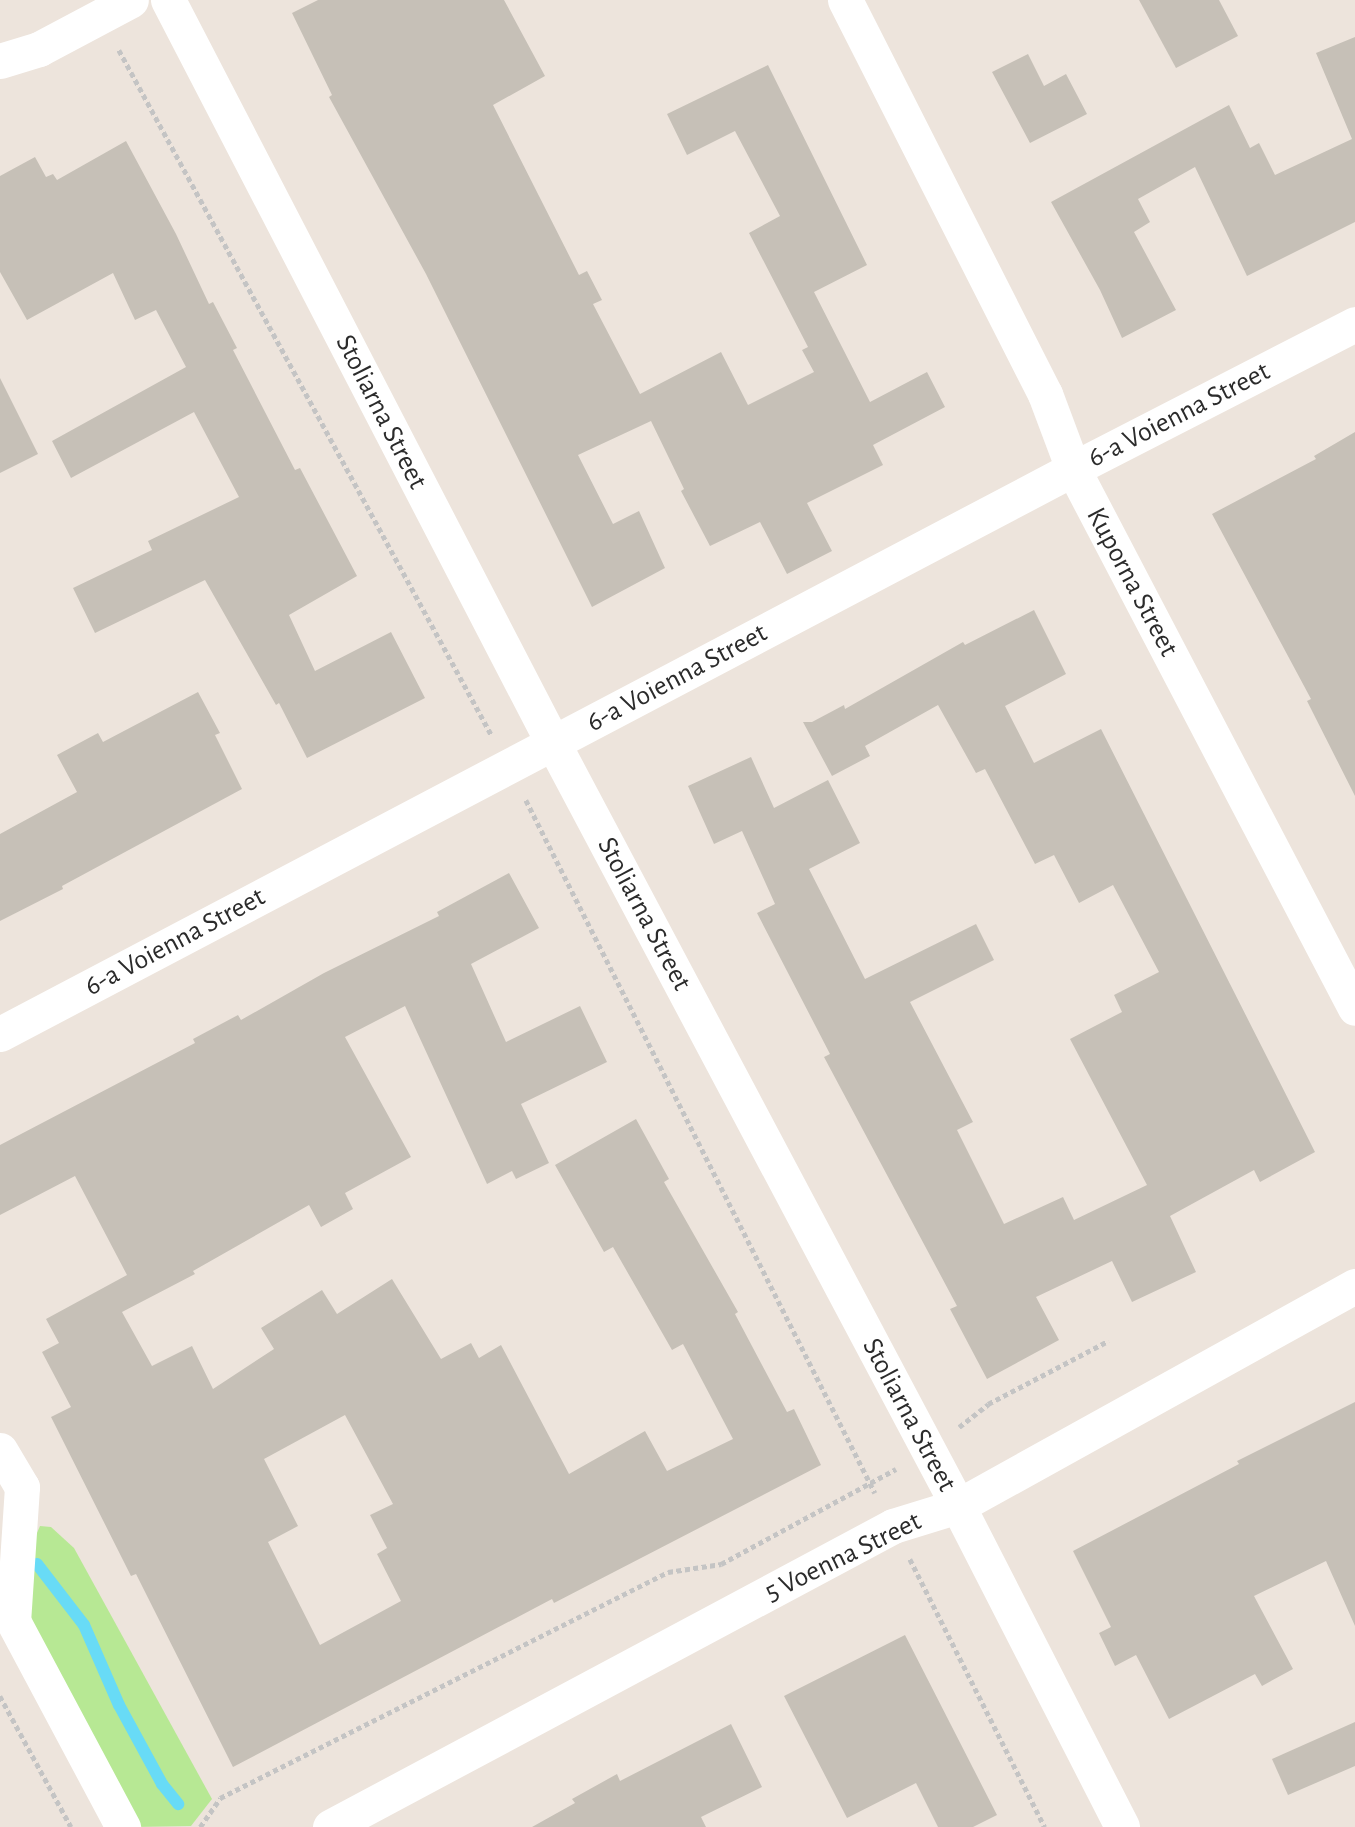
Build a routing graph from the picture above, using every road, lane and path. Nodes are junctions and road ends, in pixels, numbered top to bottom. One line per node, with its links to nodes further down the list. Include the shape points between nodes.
1 (168, 0): 7 (street, Stoliarna Street)
2 (845, 0): 6 (street, Kuporna Street, via 1045,394)
3 (116, 8): 4 (street, via 39,49); 8 (path)
4 (0, 61)
5 (1355, 324): 6 (street, 6-a Voienna Street)
6 (1073, 469): 7 (street, 6-a Voienna Street); 9 (street, Kuporna Street)
7 (553, 743): 8 (street, 6-a Voienna Street); 14 (street, Stoliarna Street)
8 (508, 765): 10 (street, 6-a Voienna Street); 15 (path)
9 (1355, 1008)
10 (0, 1034)
11 (1355, 1286): 16 (street, 5 Voenna Street)
12 (1108, 1341): 14 (path, via 988,1404)
13 (0, 1450): 20 (street, via 22,1487 13,1621)
14 (928, 1451): 15 (path); 16 (street, Stoliarna Street)
15 (870, 1483): 17 (path); 21 (path, via 721,1563 668,1572 220,1798)
16 (958, 1506): 17 (street, 5 Voenna Street); 24 (street, Stoliarna Street)
17 (893, 1527): 22 (street, 5 Voenna Street); 23 (path)
18 (0, 1696): 19 (path)
19 (71, 1827)
20 (123, 1827)
21 (200, 1827)
22 (330, 1827)
23 (1045, 1827)
24 (1122, 1827)

